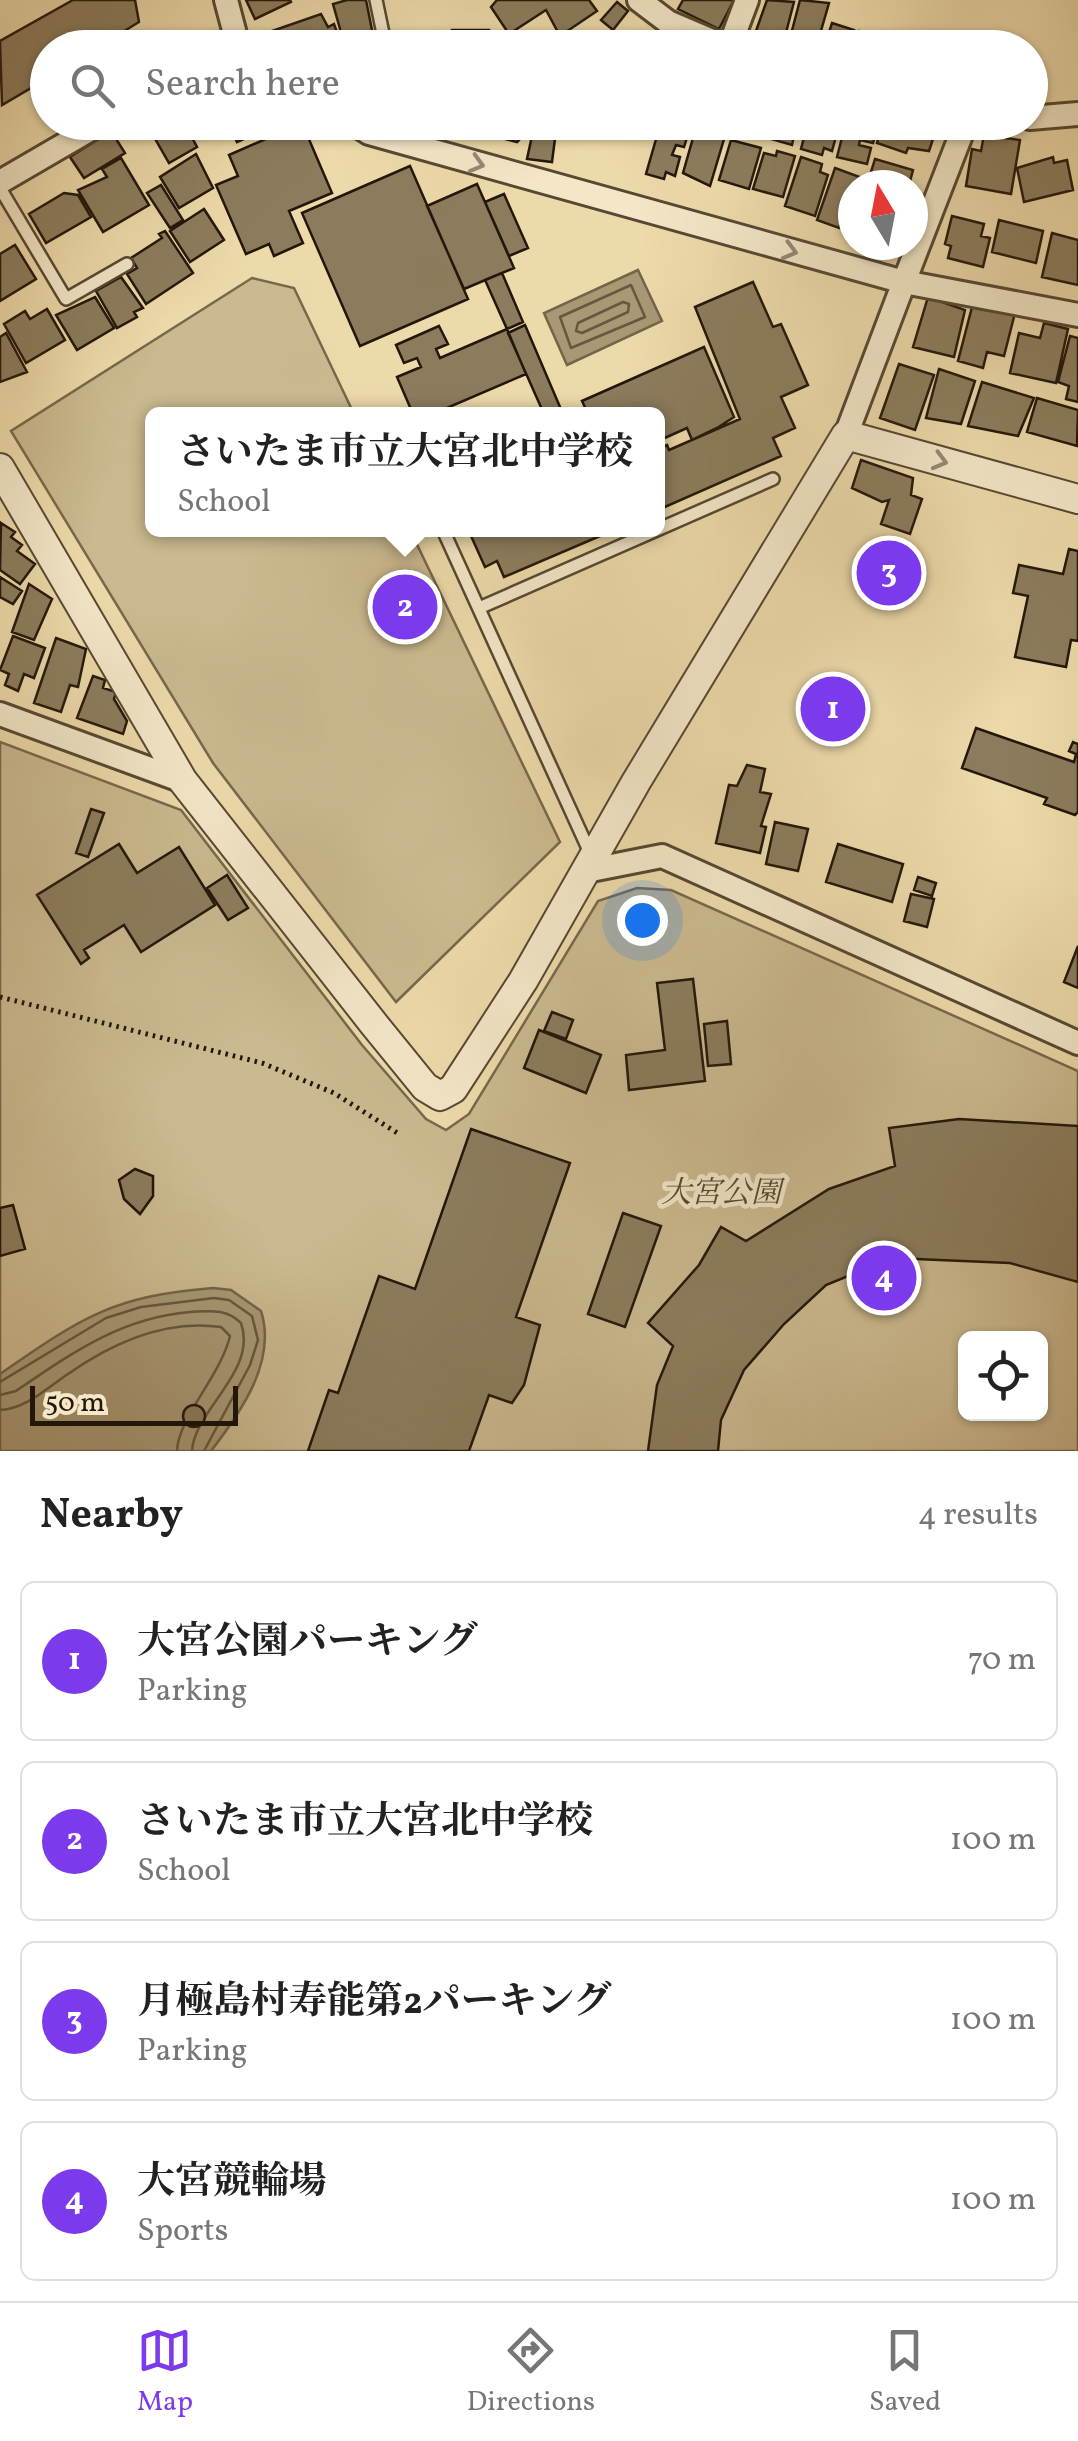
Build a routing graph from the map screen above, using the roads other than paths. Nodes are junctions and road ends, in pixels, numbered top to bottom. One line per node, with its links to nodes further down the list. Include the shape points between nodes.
1 (226, 0): 5 (street)
2 (376, 0): 6 (lane)
3 (639, 0): 7 (street)
4 (746, 0): 8 (street)
5 (234, 30)
6 (382, 30)
7 (687, 30)
8 (735, 30)
9 (1078, 114): 10 (street)
10 (1048, 116)
11 (74, 140): 14 (street)
12 (412, 140): 16 (street, one-way to 16)
13 (959, 140): 16 (street)
14 (0, 185): 15 (lane, via 66,299)
15 (127, 264)
16 (904, 282): 17 (street); 18 (street)
17 (1078, 315)
18 (846, 435): 21 (street, one-way to 21); 28 (street)
19 (1, 474): 27 (street)
20 (773, 479): 22 (lane)
21 (1078, 499)
22 (665, 526)
23 (446, 537): 25 (lane)
24 (641, 537): 25 (lane)
25 (479, 608): 28 (lane)
26 (0, 714): 27 (street)
27 (183, 781): 28 (street, via 373,1024 440,1096 453,1090)
28 (590, 865): 29 (street, via 662,856)
29 (1078, 1044)

